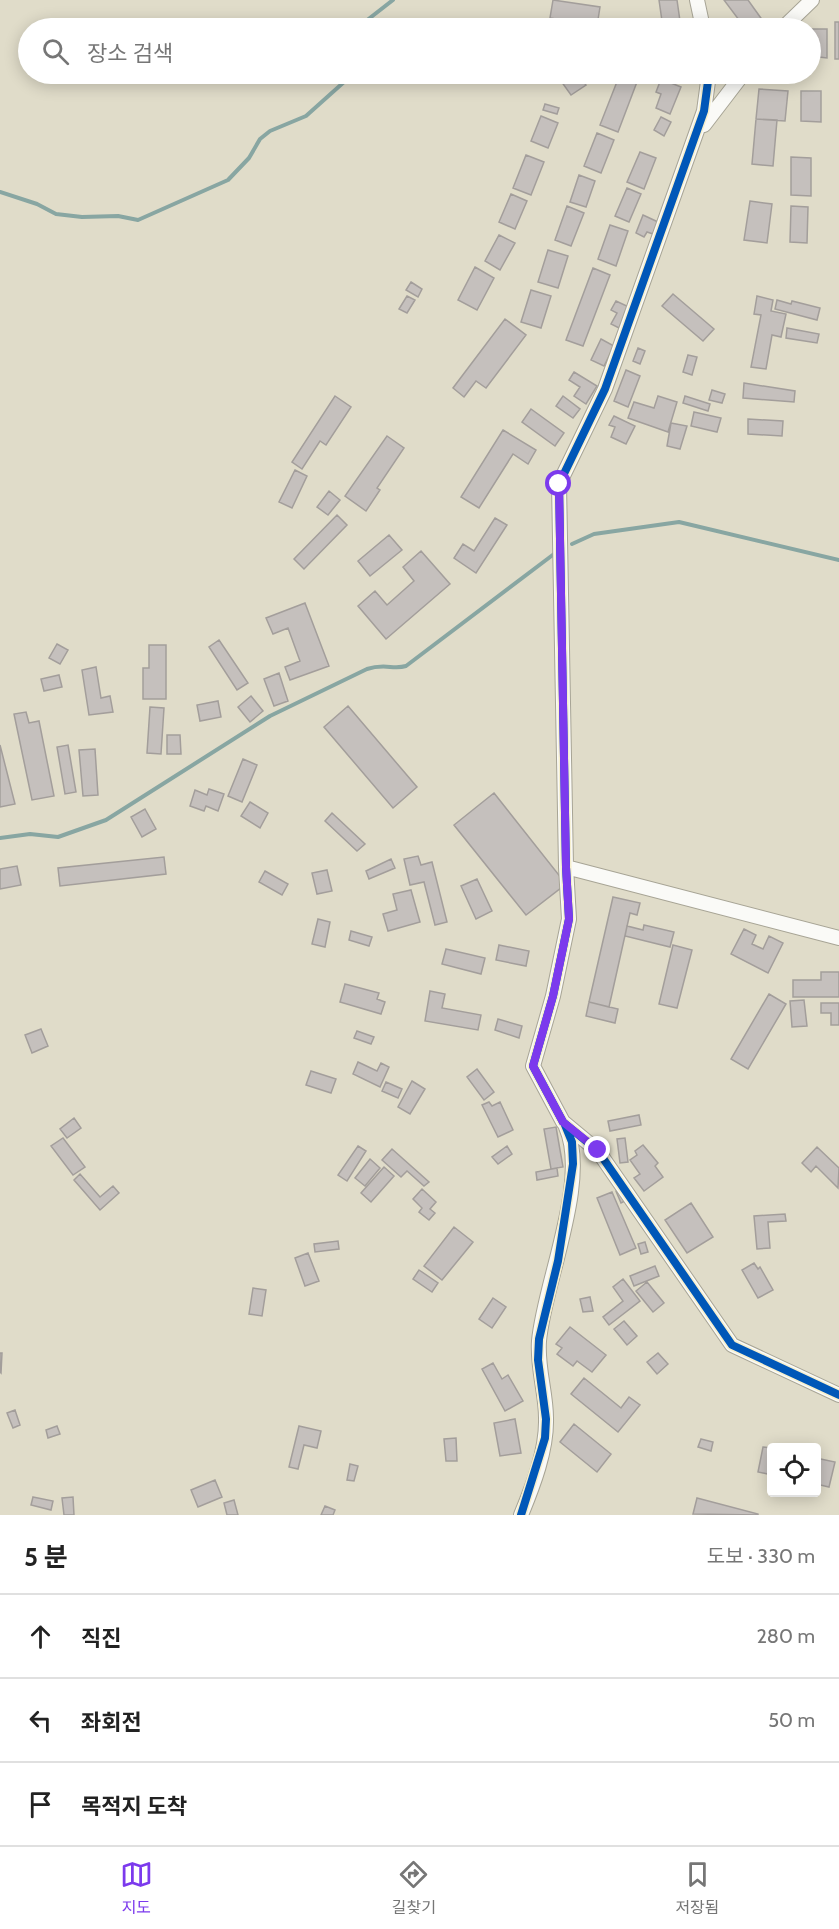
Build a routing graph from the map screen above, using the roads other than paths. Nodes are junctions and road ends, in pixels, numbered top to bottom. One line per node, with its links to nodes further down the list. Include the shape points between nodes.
1 (697, 0): 3 (street)
2 (812, 0): 4 (street)
3 (701, 18)
4 (793, 18)
5 (708, 84): 7 (street)
6 (735, 84): 7 (street)
7 (695, 136): 8 (street, via 605,389 559,484)
8 (566, 867): 9 (street); 10 (street, via 569,919 533,1066)
9 (839, 938)
10 (563, 1122): 11 (street, via 598,1150 732,1345); 12 (street, via 572,1142 573,1164 558,1261 539,1339 545,1438)
11 (839, 1395)
12 (521, 1515)

